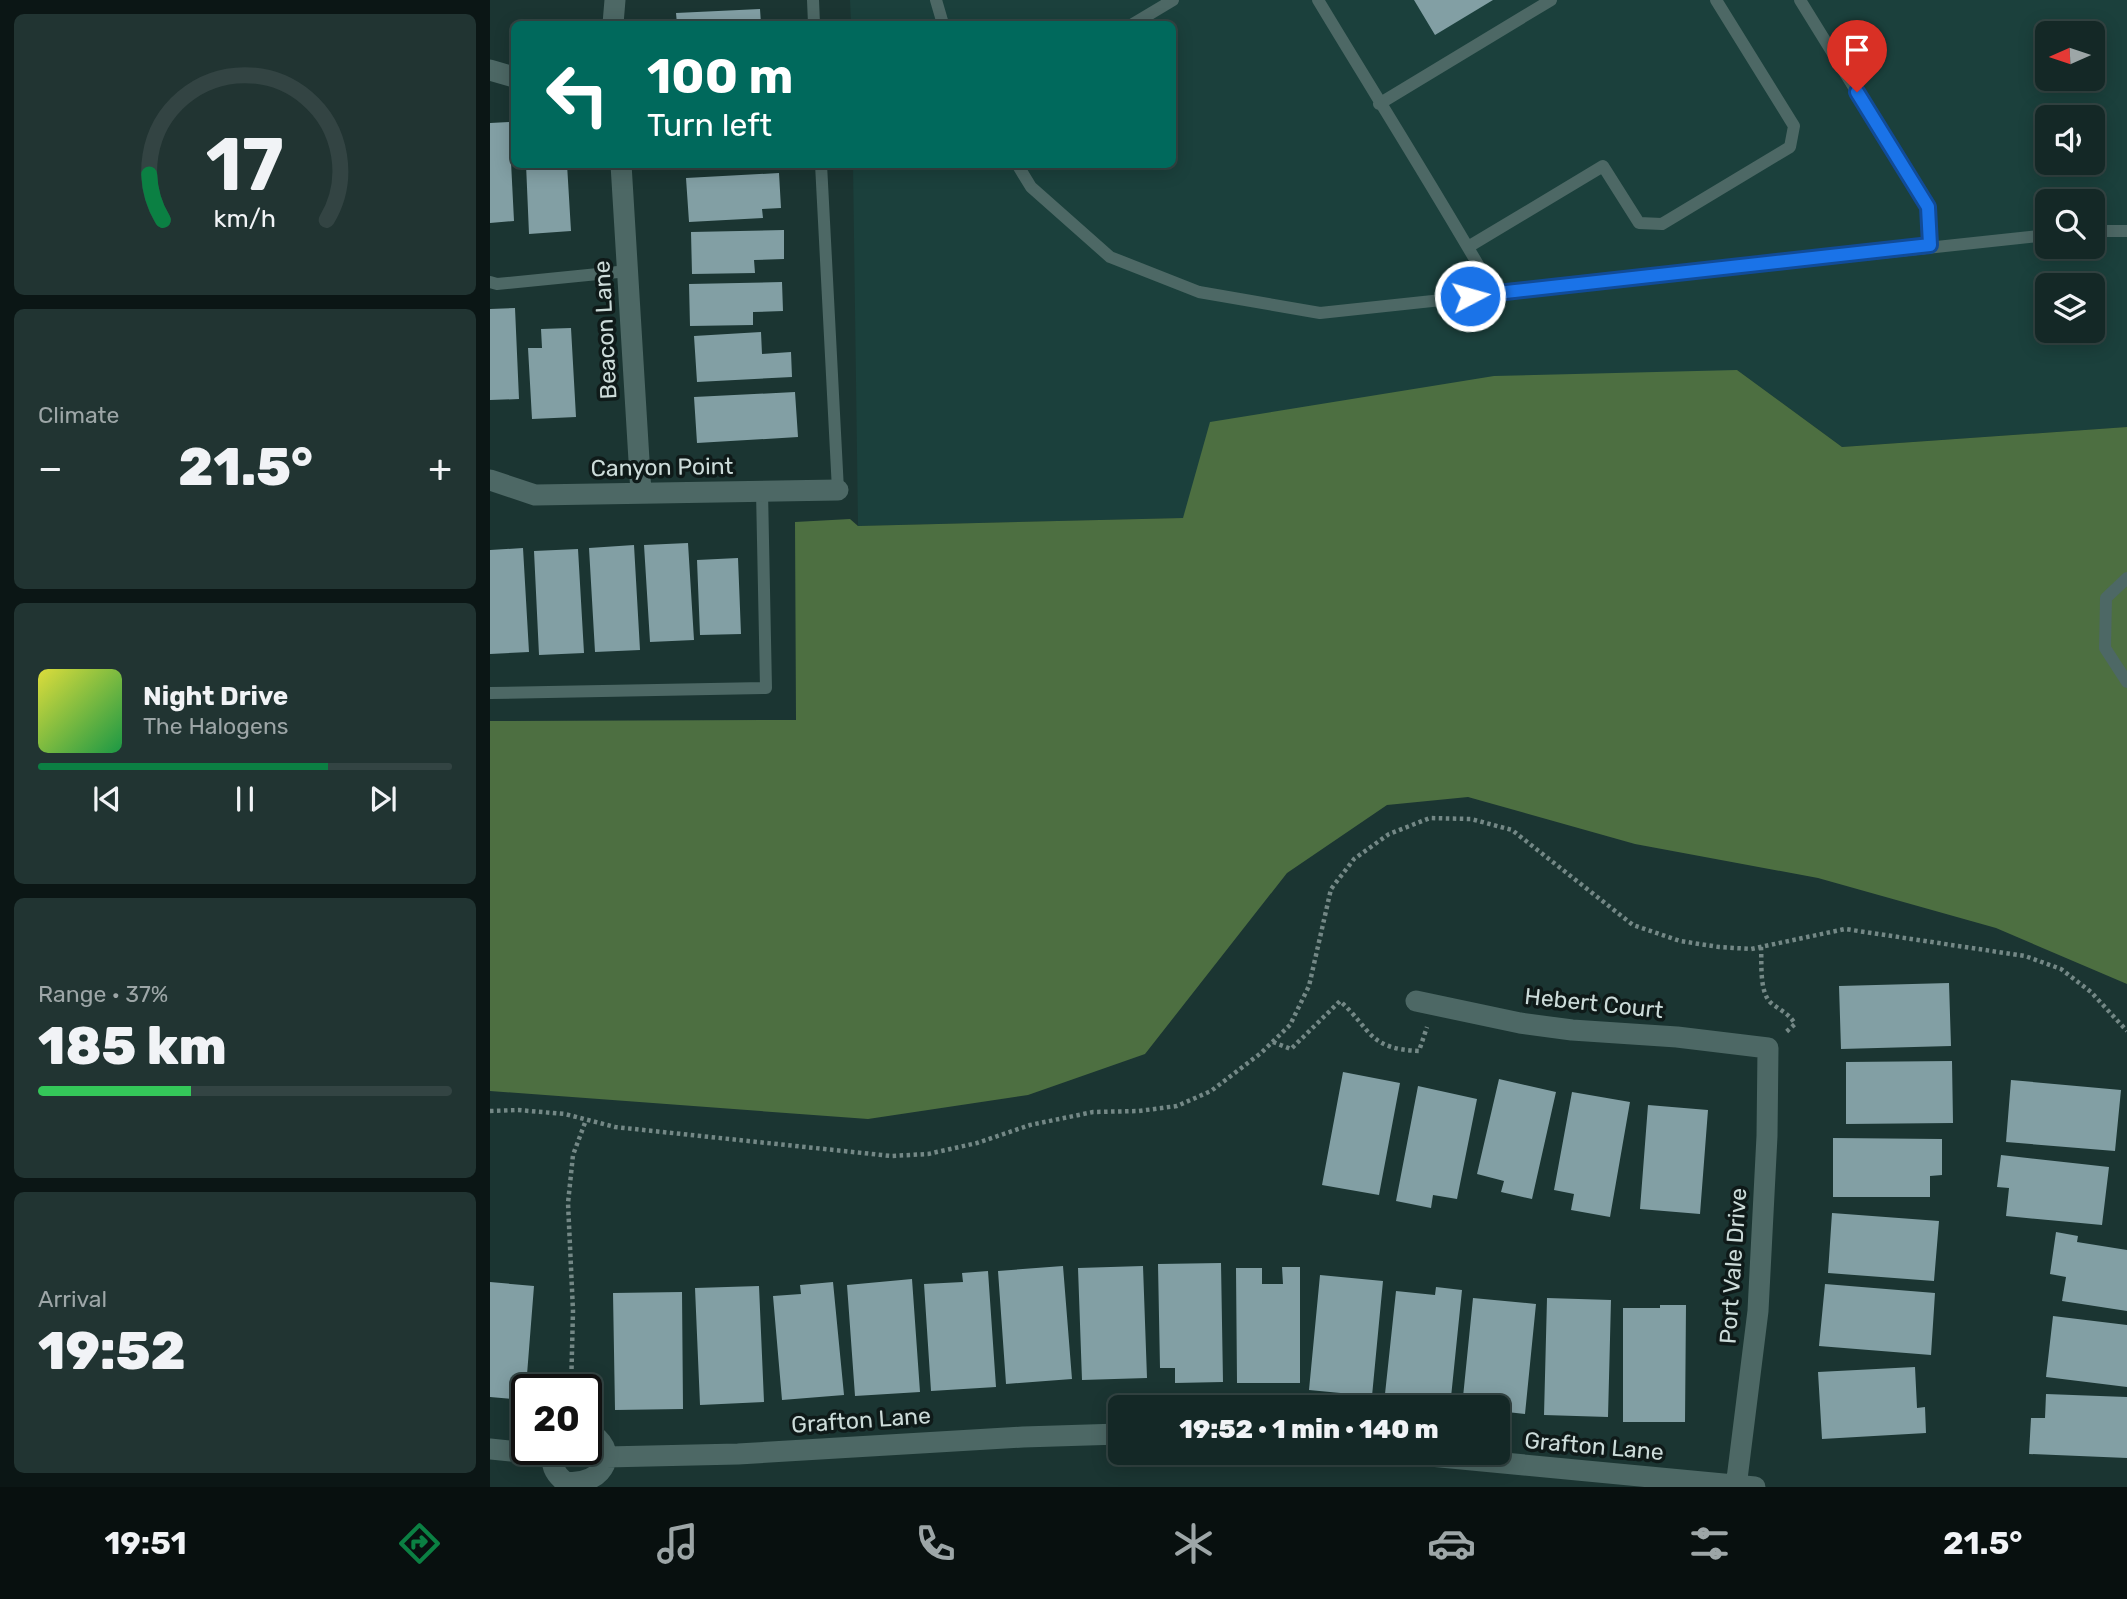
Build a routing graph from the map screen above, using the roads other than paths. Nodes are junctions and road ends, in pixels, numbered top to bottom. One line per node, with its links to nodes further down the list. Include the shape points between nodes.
1 (615, 0): 9 (street)
2 (813, 0): 10 (lane)
3 (1173, 0): 12 (lane)
4 (1318, 0): 15 (lane)
5 (1551, 0): 15 (lane)
6 (1717, 0): 23 (lane, via 1794,126 1790,147 1662,223 1639,223 1603,166)
7 (1800, 0): 22 (lane, via 1928,207)
8 (939, 2): 11 (lane)
9 (613, 21)
10 (814, 21)
11 (942, 21)
12 (1138, 21)
13 (490, 70): 14 (street)
14 (511, 76)
15 (1379, 104): 23 (lane, via 1427,174)
16 (621, 168): 24 (street, Beacon Lane)
17 (821, 168): 28 (lane)
18 (1019, 168): 26 (lane, via 1031,187 1110,257 1199,292 1320,313)
19 (2105, 230): 20 (lane)
20 (2127, 231)
21 (2035, 236): 22 (lane)
22 (1930, 245): 26 (lane)
23 (1468, 247): 26 (lane)
24 (628, 271): 25 (lane); 30 (street, Beacon Lane)
25 (490, 282)
26 (1496, 294)
27 (490, 480): 30 (street, Canyon Point, via 535,495)
28 (838, 490): 29 (street, Canyon Point)
29 (762, 491): 30 (street, Canyon Point); 33 (lane, via 766,688)
30 (641, 493)
31 (2127, 578): 32 (lane, via 2106,598 2105,648)
32 (2127, 682)
33 (490, 693)
34 (1425, 1003): 35 (street, Hebert Court, via 1572,1030)
35 (1768, 1048): 44 (street, Port Vale Drive, via 1758,1311)
36 (1108, 1434): 40 (street, Grafton Lane)
37 (602, 1446): 40 (street)
38 (490, 1449): 39 (street)
39 (511, 1450)
40 (606, 1457): 43 (street, via 600,1475)
41 (1510, 1464): 44 (street, Grafton Lane)
42 (553, 1465): 43 (street, via 565,1482)
43 (578, 1486)
44 (1743, 1486)

